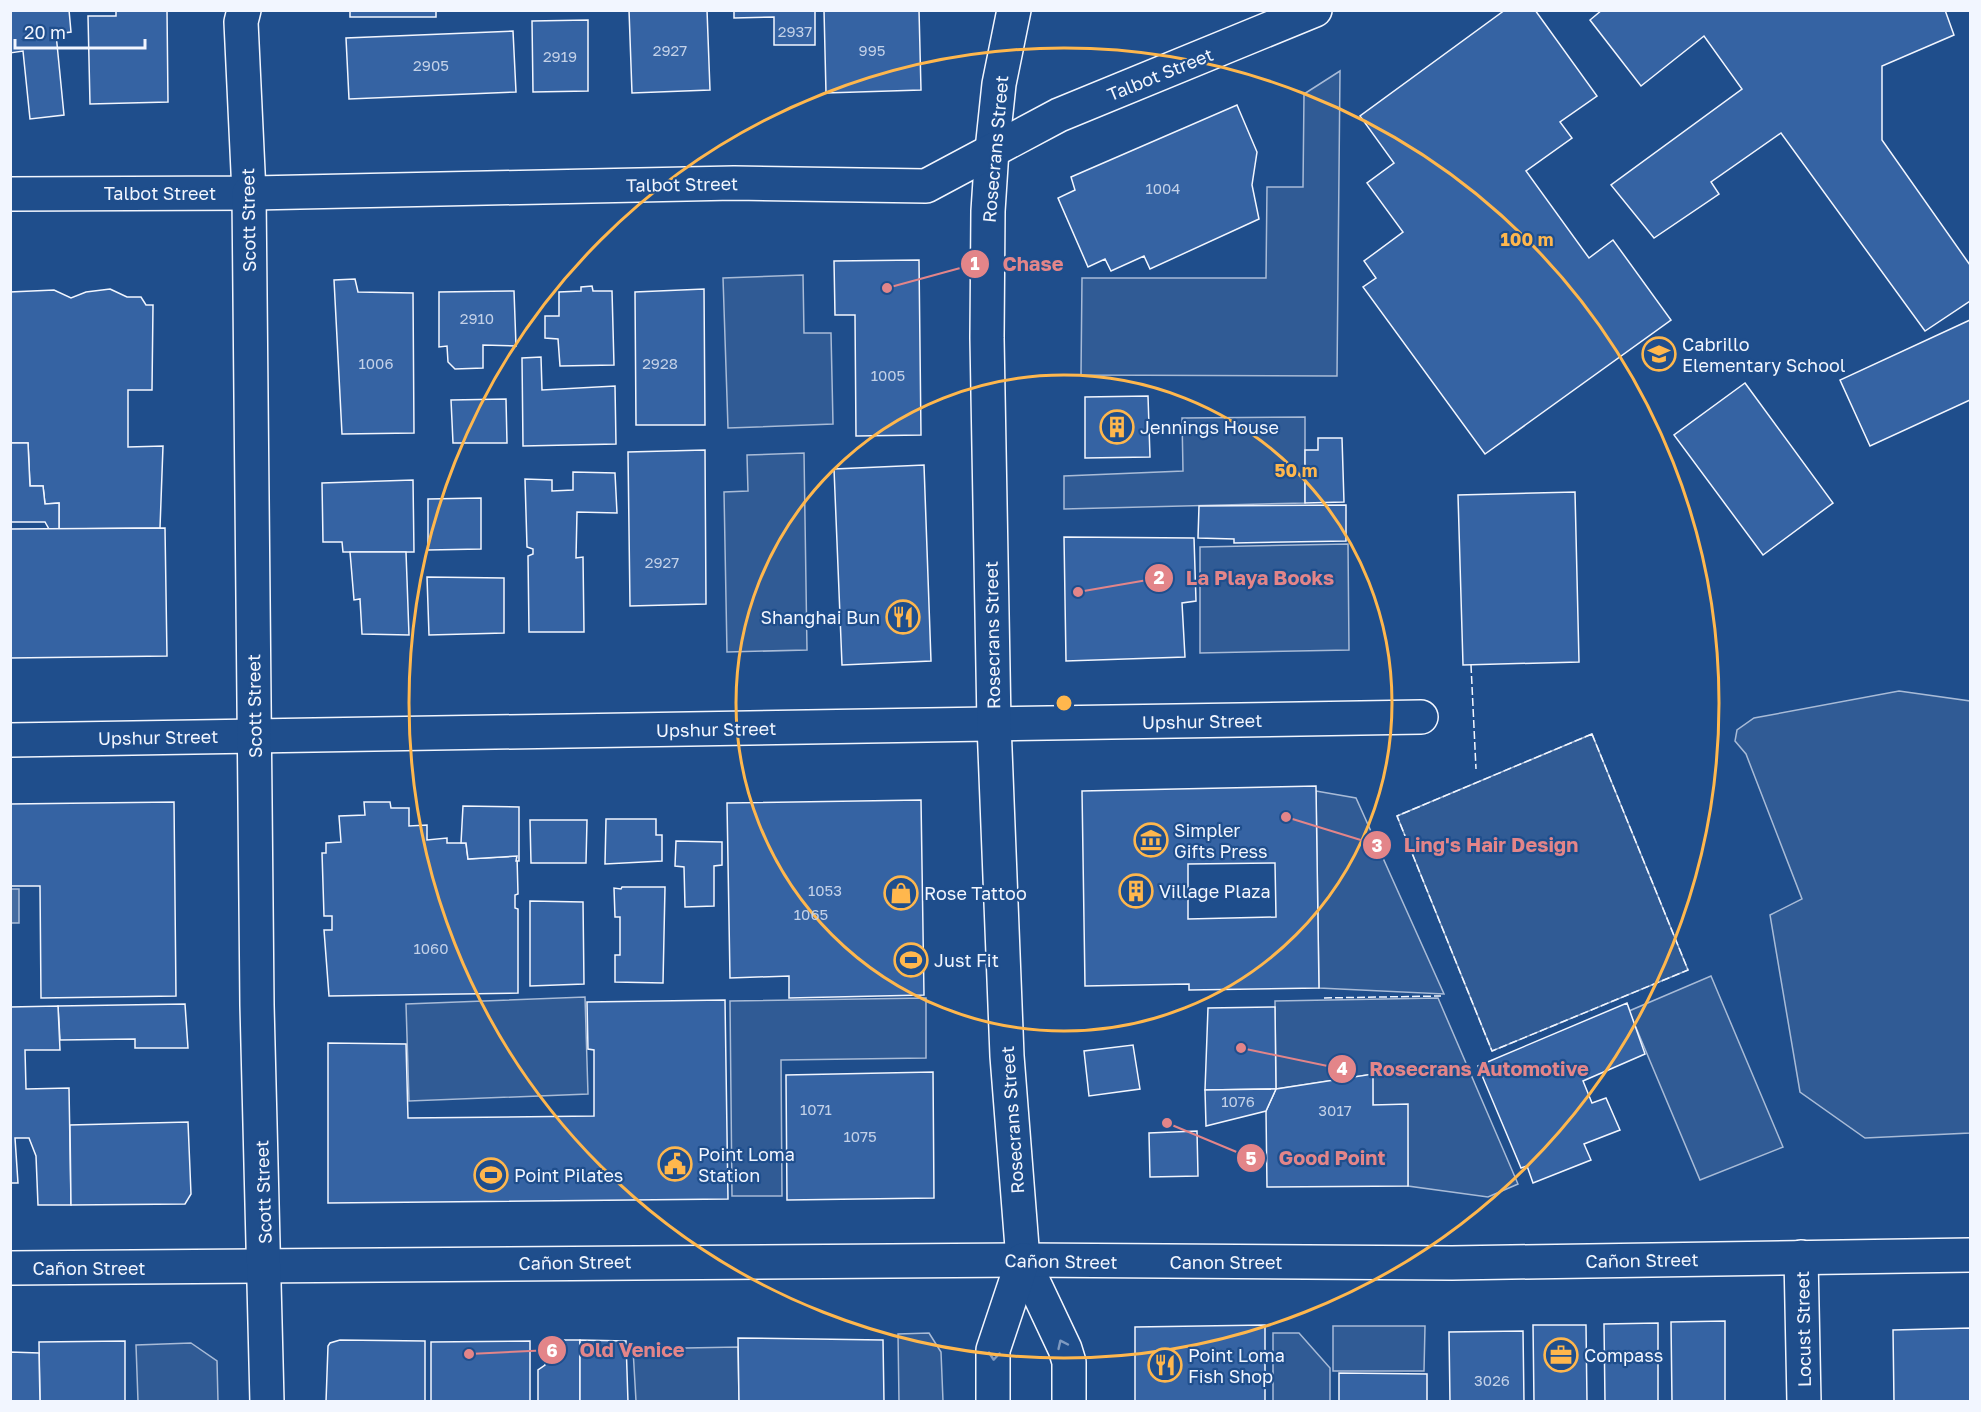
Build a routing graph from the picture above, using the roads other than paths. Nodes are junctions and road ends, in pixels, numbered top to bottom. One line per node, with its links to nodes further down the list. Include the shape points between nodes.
1 (244, 10): 5 (main road, Scott Street, via 241,22)
2 (1014, 10): 4 (main road, Rosecrans Street, via 999,84)
3 (1315, 10): 4 (main road, Talbot Street, via 1059,115)
4 (992, 150): 5 (main road, Talbot Street, via 926,186 734,183); 8 (main road, Rosecrans Street, via 987,338)
5 (249, 192): 6 (main road, Talbot Street); 9 (main road, Scott Street)
6 (10, 194)
7 (1421, 717): 8 (main road, Upshur Street)
8 (994, 724): 9 (main road, Upshur Street); 13 (main road, Rosecrans Street, via 1007,1048)
9 (255, 736): 10 (main road, Upshur Street); 16 (main road, Scott Street, via 257,1005)
10 (10, 740)
11 (1971, 1255): 12 (main road, Cañon Street)
12 (1801, 1257): 14 (main road, Cañon Street, via 1452,1263); 21 (main road, Locust Street)
13 (1023, 1260): 15 (main road, Cañon Street); 16 (main road, Cañon Street); 19 (main road, Rosecrans Street, one-way to 19, via 993,1350); 20 (main road, Rosecrans Street, one-way to 13, via 1065,1349)
14 (1313, 1261): 15 (main road, Canon Street)
15 (1140, 1262)
16 (266, 1266): 17 (main road, Cañon Street); 18 (main road, Scott Street)
17 (10, 1268)
18 (267, 1401)
19 (993, 1401)
20 (1070, 1401)
21 (1804, 1401)

